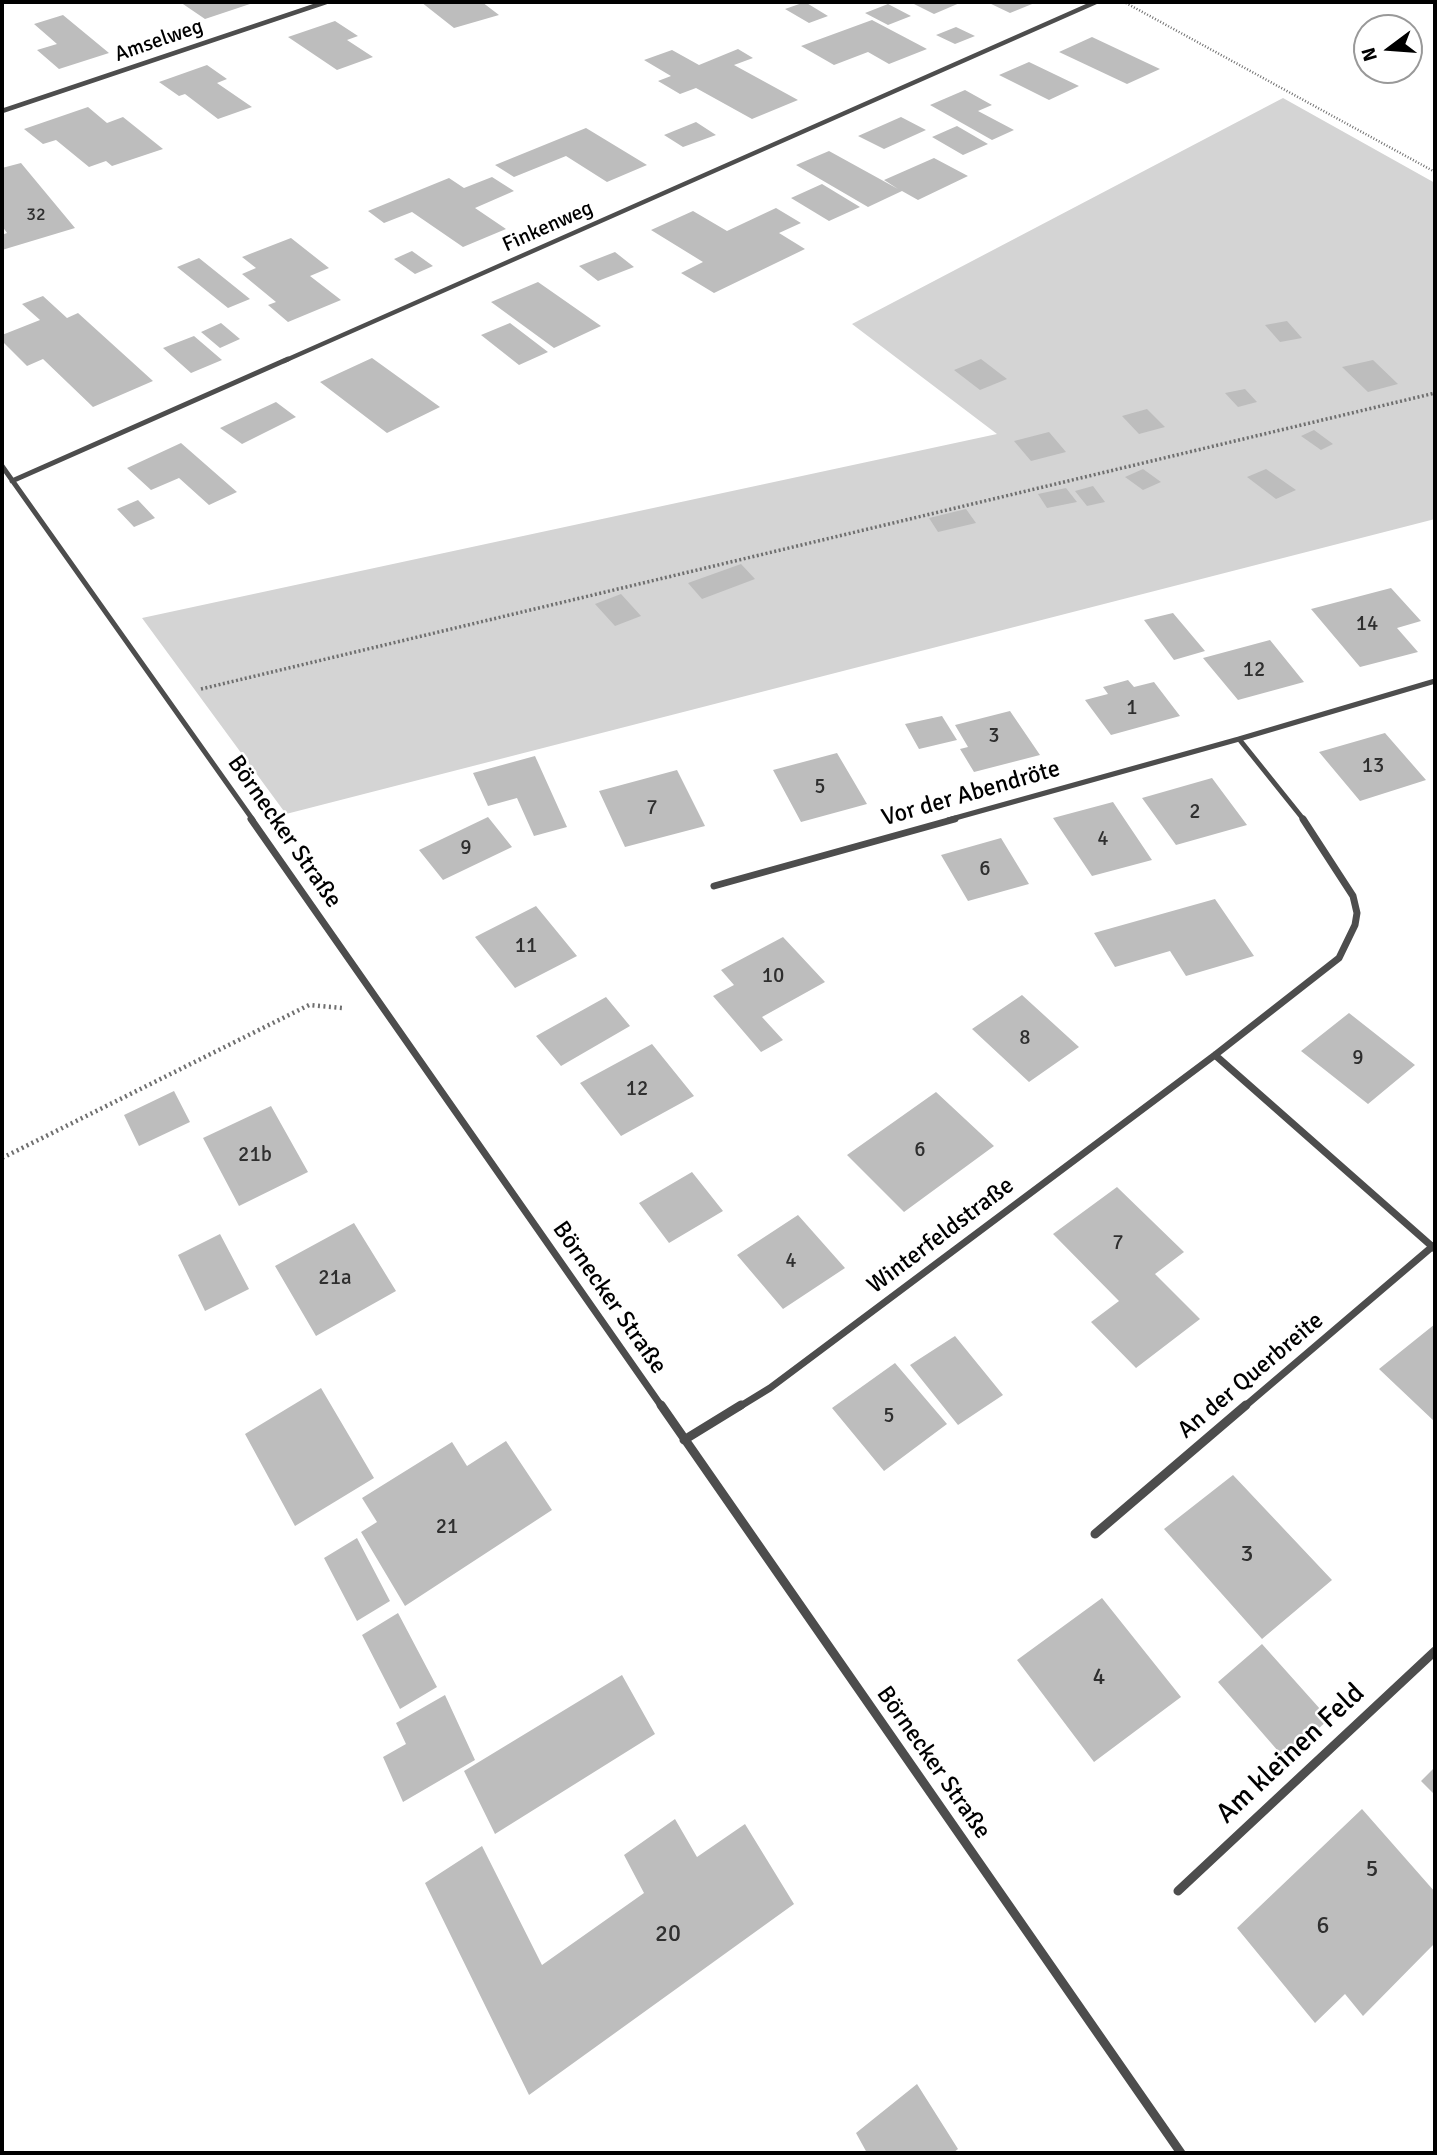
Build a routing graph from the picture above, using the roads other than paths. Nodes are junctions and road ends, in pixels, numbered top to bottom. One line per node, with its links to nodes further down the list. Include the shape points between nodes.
1 (326, 2): 3 (street, Amselweg)
2 (1096, 2): 5 (street, Finkenweg)
3 (2, 111)
4 (2, 466): 5 (street, Börnecker Straße)
5 (12, 481): 11 (street, Börnecker Straße)
6 (1435, 681): 7 (street)
7 (1239, 739): 8 (street, Vor der Abendröte); 9 (street, Winterfeldstraße, via 1346,880 1357,913 1352,939 1339,958)
8 (714, 886)
9 (1215, 1055): 10 (street); 11 (street, Winterfeldstraße, via 769,1388)
10 (1434, 1247): 12 (street, An der Querbreite)
11 (684, 1440): 15 (street, Börnecker Straße)
12 (1095, 1534)
13 (1435, 1651): 14 (street, Am kleinen Feld)
14 (1178, 1891)
15 (1181, 2153)

